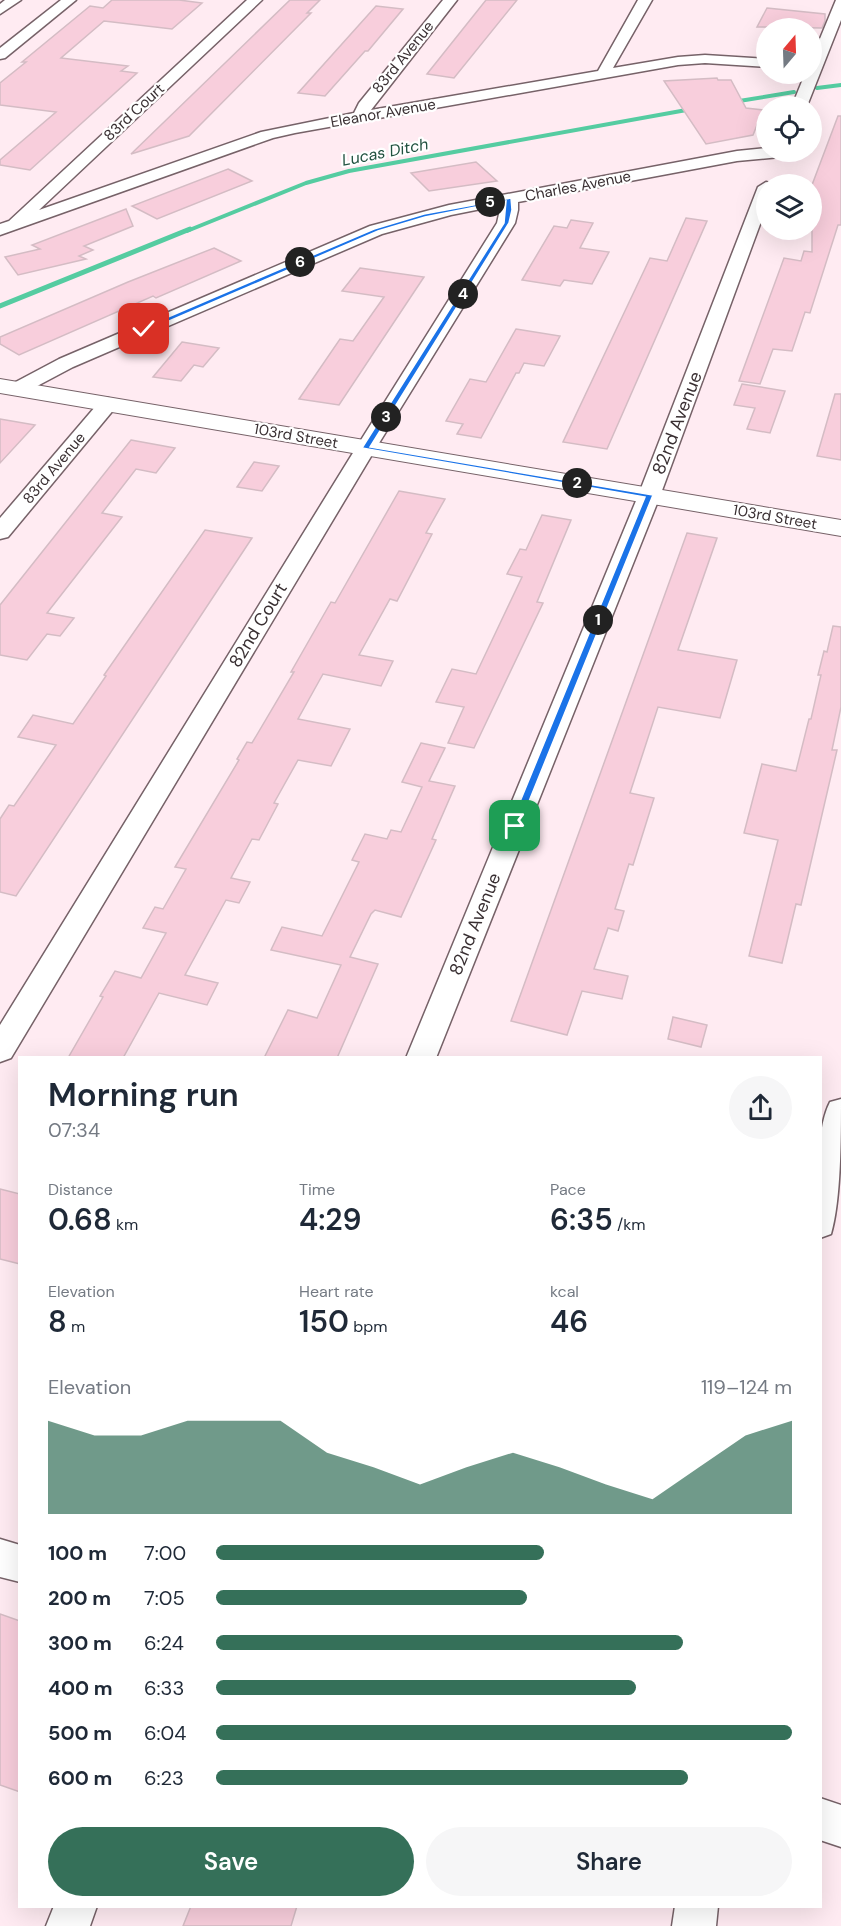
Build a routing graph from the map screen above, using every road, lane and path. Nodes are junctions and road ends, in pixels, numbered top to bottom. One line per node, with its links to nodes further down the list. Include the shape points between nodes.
1 (14, 0): 7 (street)
2 (69, 0): 10 (street)
3 (255, 0): 17 (street, 83rd Court)
4 (450, 0): 13 (street, 83rd Avenue, via 364,106)
5 (645, 0): 12 (street)
6 (841, 3): 8 (street)
7 (0, 10)
8 (836, 30): 9 (street)
9 (822, 53)
10 (0, 55)
11 (756, 62): 12 (street, Eleanor Avenue, via 678,61)
12 (604, 74): 13 (street, Eleanor Avenue)
13 (361, 117): 17 (street, Eleanor Avenue, via 267,135)
14 (756, 154): 15 (street, Charles Avenue)
15 (508, 199): 18 (street, Charles Avenue, via 424,215 376,230); 20 (street, 82nd Court, via 507,223)
16 (756, 215): 21 (street, 82nd Avenue)
17 (6, 228)
18 (8, 387): 19 (street, 103rd Street)
19 (108, 404): 20 (street, 103rd Street); 23 (street, 83rd Avenue)
20 (366, 448): 21 (street, 103rd Street); 24 (street, 82nd Court)
21 (649, 495): 22 (street, 103rd Street); 25 (street, 82nd Avenue)
22 (841, 528)
23 (0, 532)
24 (0, 1050)
25 (422, 1056)
26 (841, 1111): 27 (street)
27 (822, 1213)
28 (0, 1558): 29 (street)
29 (18, 1563)
30 (822, 1820): 31 (street)
31 (841, 1826)
32 (75, 1908): 34 (street)
33 (698, 1908): 35 (street)
34 (68, 1926)
35 (694, 1926)

